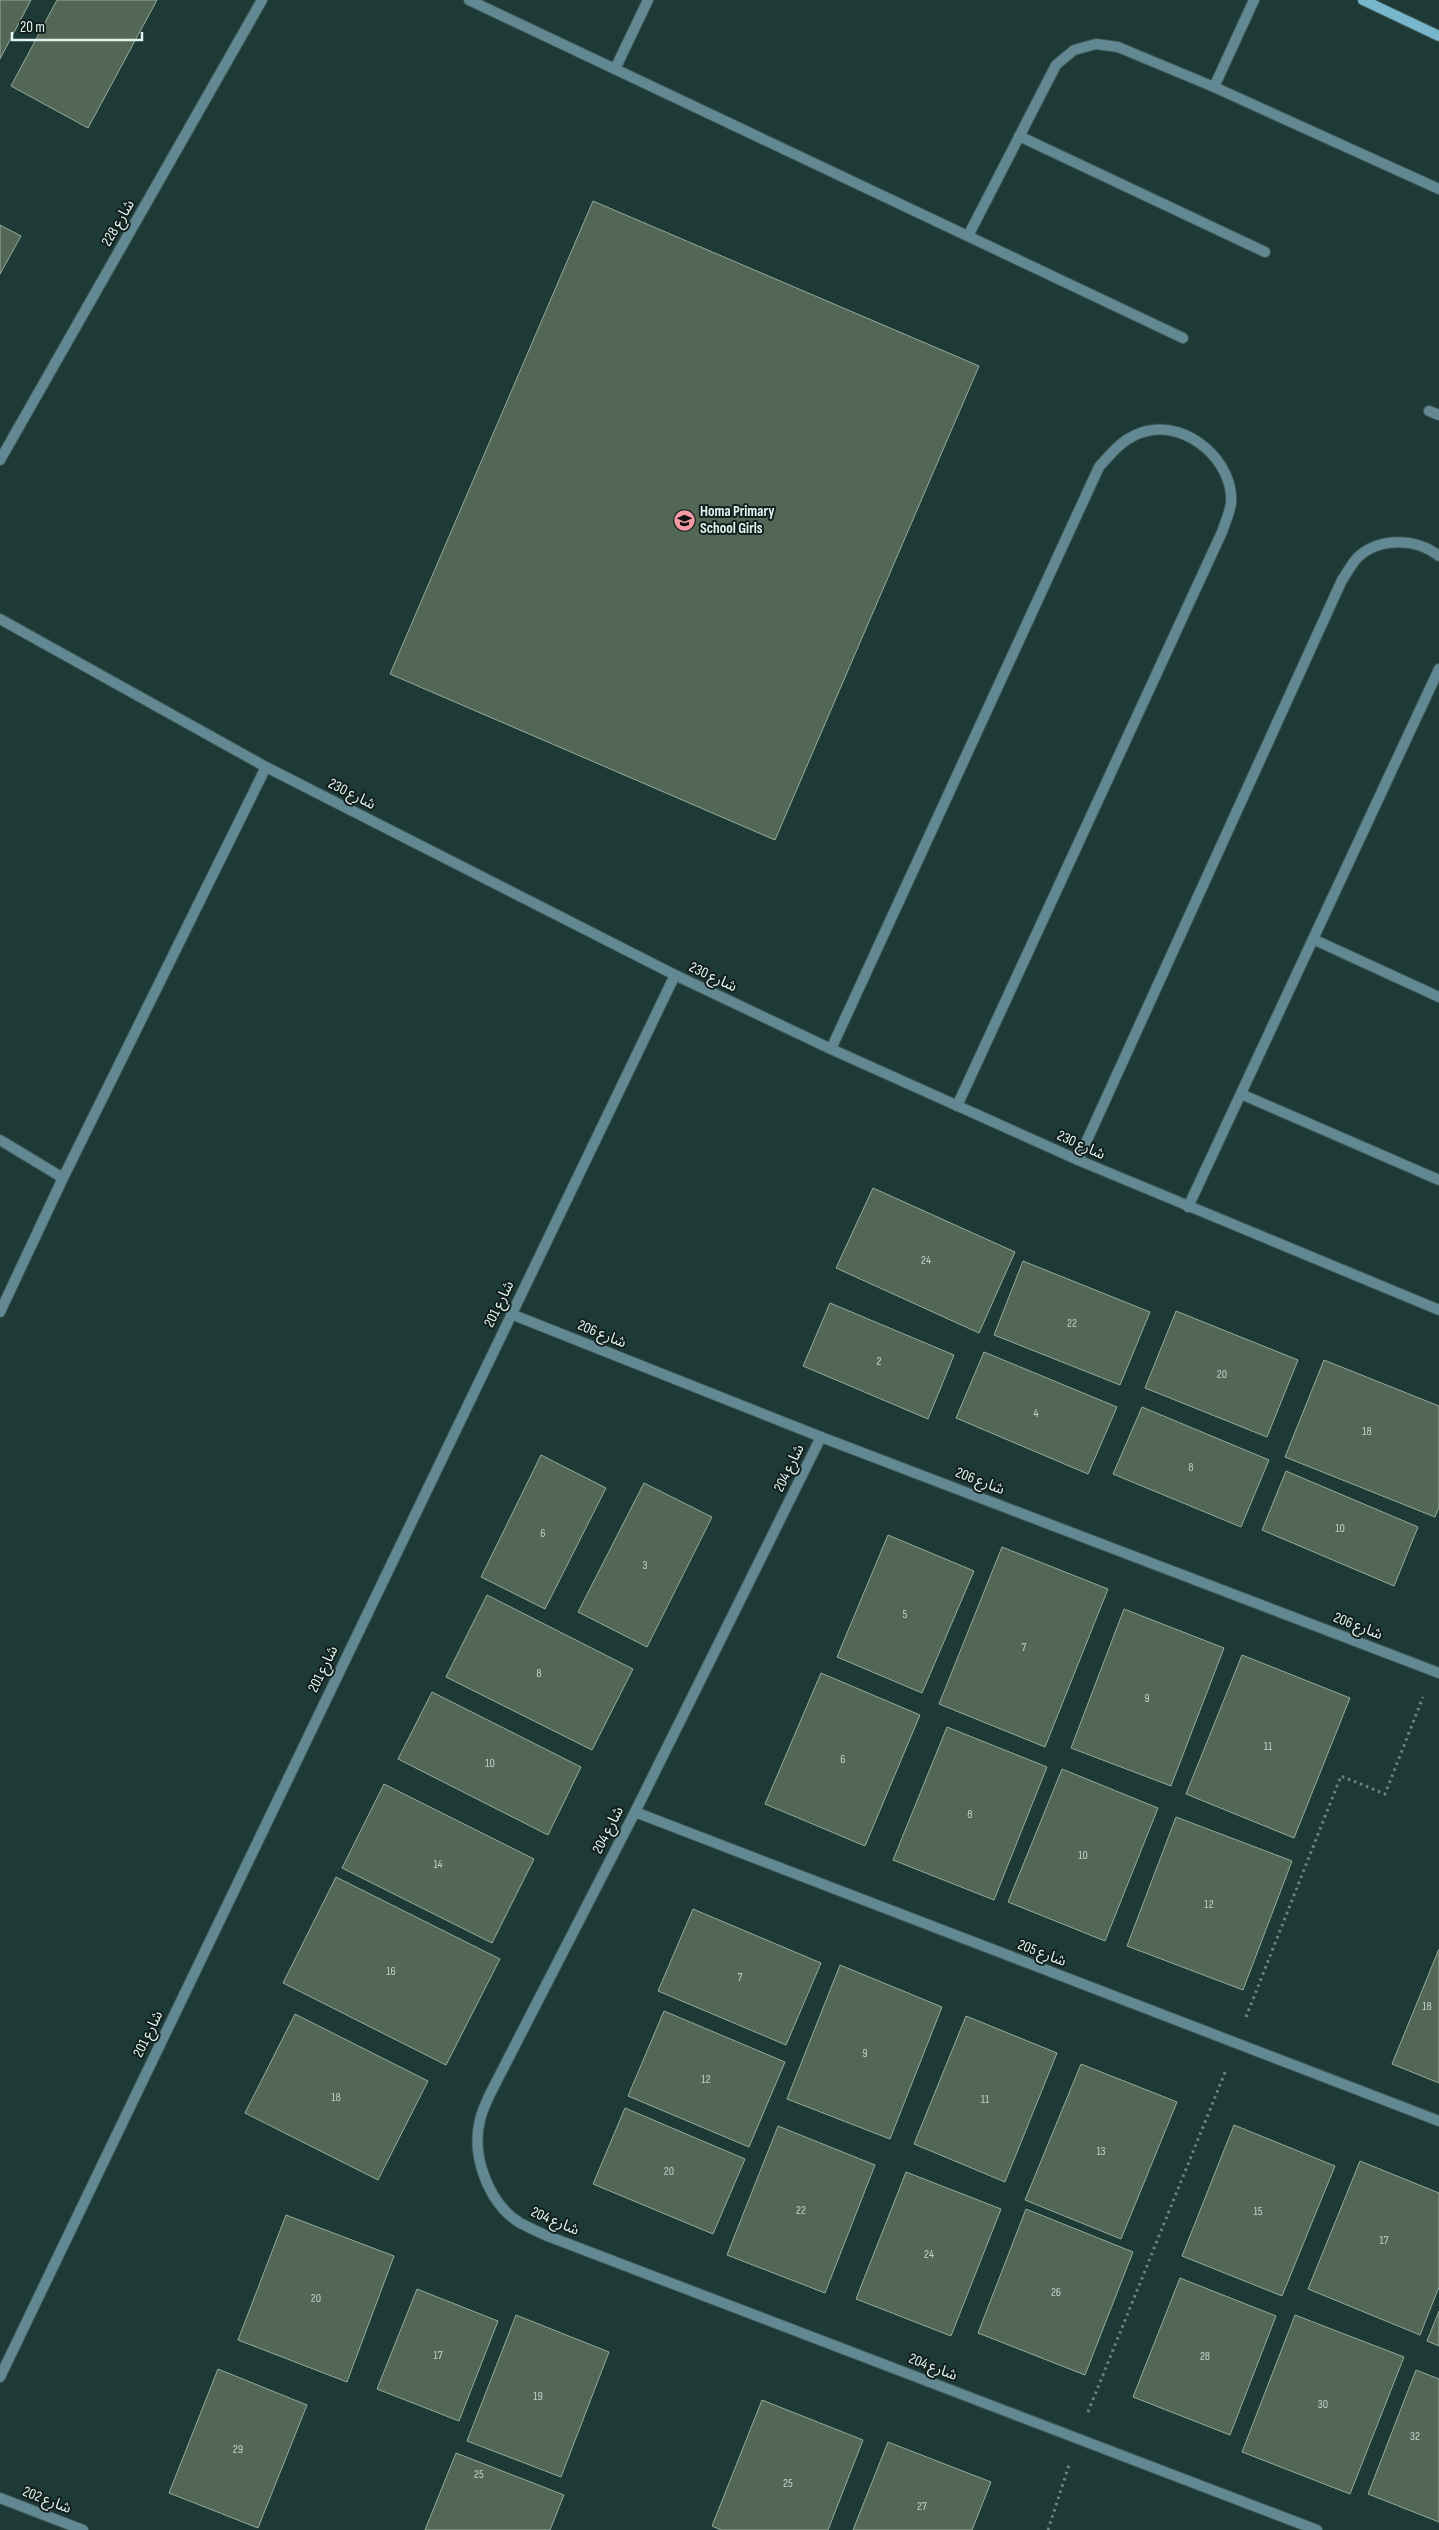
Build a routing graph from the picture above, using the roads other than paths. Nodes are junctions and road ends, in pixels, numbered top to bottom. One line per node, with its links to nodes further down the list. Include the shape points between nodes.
1 (262, 0): 14 (street, شارع 228)
2 (469, 0): 7 (street)
3 (648, 0): 7 (street)
4 (1254, 0): 8 (street)
5 (1363, 0): 6 (street)
6 (1439, 36)
7 (615, 69): 11 (street)
8 (1214, 87): 9 (street, via 1118,47 1096,44 1074,50 1056,65); 10 (street)
9 (1019, 136): 11 (street); 12 (street)
10 (1439, 189)
11 (968, 236): 13 (street)
12 (1266, 252)
13 (1183, 338)
14 (0, 460)
15 (1439, 556): 26 (street, via 1412,543 1384,543 1359,557 1342,580)
16 (0, 619): 18 (street, شارع 230)
17 (1439, 669): 19 (street)
18 (266, 767): 20 (street, شارع 230); 27 (street)
19 (1315, 940): 21 (street); 23 (street)
20 (675, 975): 22 (street, شارع 230); 32 (street, شارع 201)
21 (1439, 997)
22 (831, 1049): 24 (street, شارع 230); 24 (street, via 1098,467 1119,443 1148,431 1179,431 1206,446 1225,472 1231,502 1222,532)
23 (1241, 1094): 28 (street); 29 (street)
24 (957, 1106): 26 (street, شارع 230)
25 (0, 1140): 27 (street)
26 (1078, 1160): 29 (street, شارع 230)
27 (63, 1178): 31 (street)
28 (1439, 1180)
29 (1188, 1207): 30 (street, شارع 230)
30 (1439, 1310)
31 (0, 1312)
32 (511, 1314): 33 (street, شارع 206); 37 (street, شارع 201)
33 (821, 1437): 34 (street, شارع 206); 35 (street, شارع 204)
34 (1436, 1672)
35 (634, 1812): 36 (street, شارع 205); 40 (street, شارع 204, via 490,2094 480,2121 478,2149 484,2177 498,2202 518,2222 545,2235)
36 (1439, 2121)
37 (0, 2377)
38 (0, 2498): 39 (street, شارع 202)
39 (83, 2530)
40 (1317, 2530)

